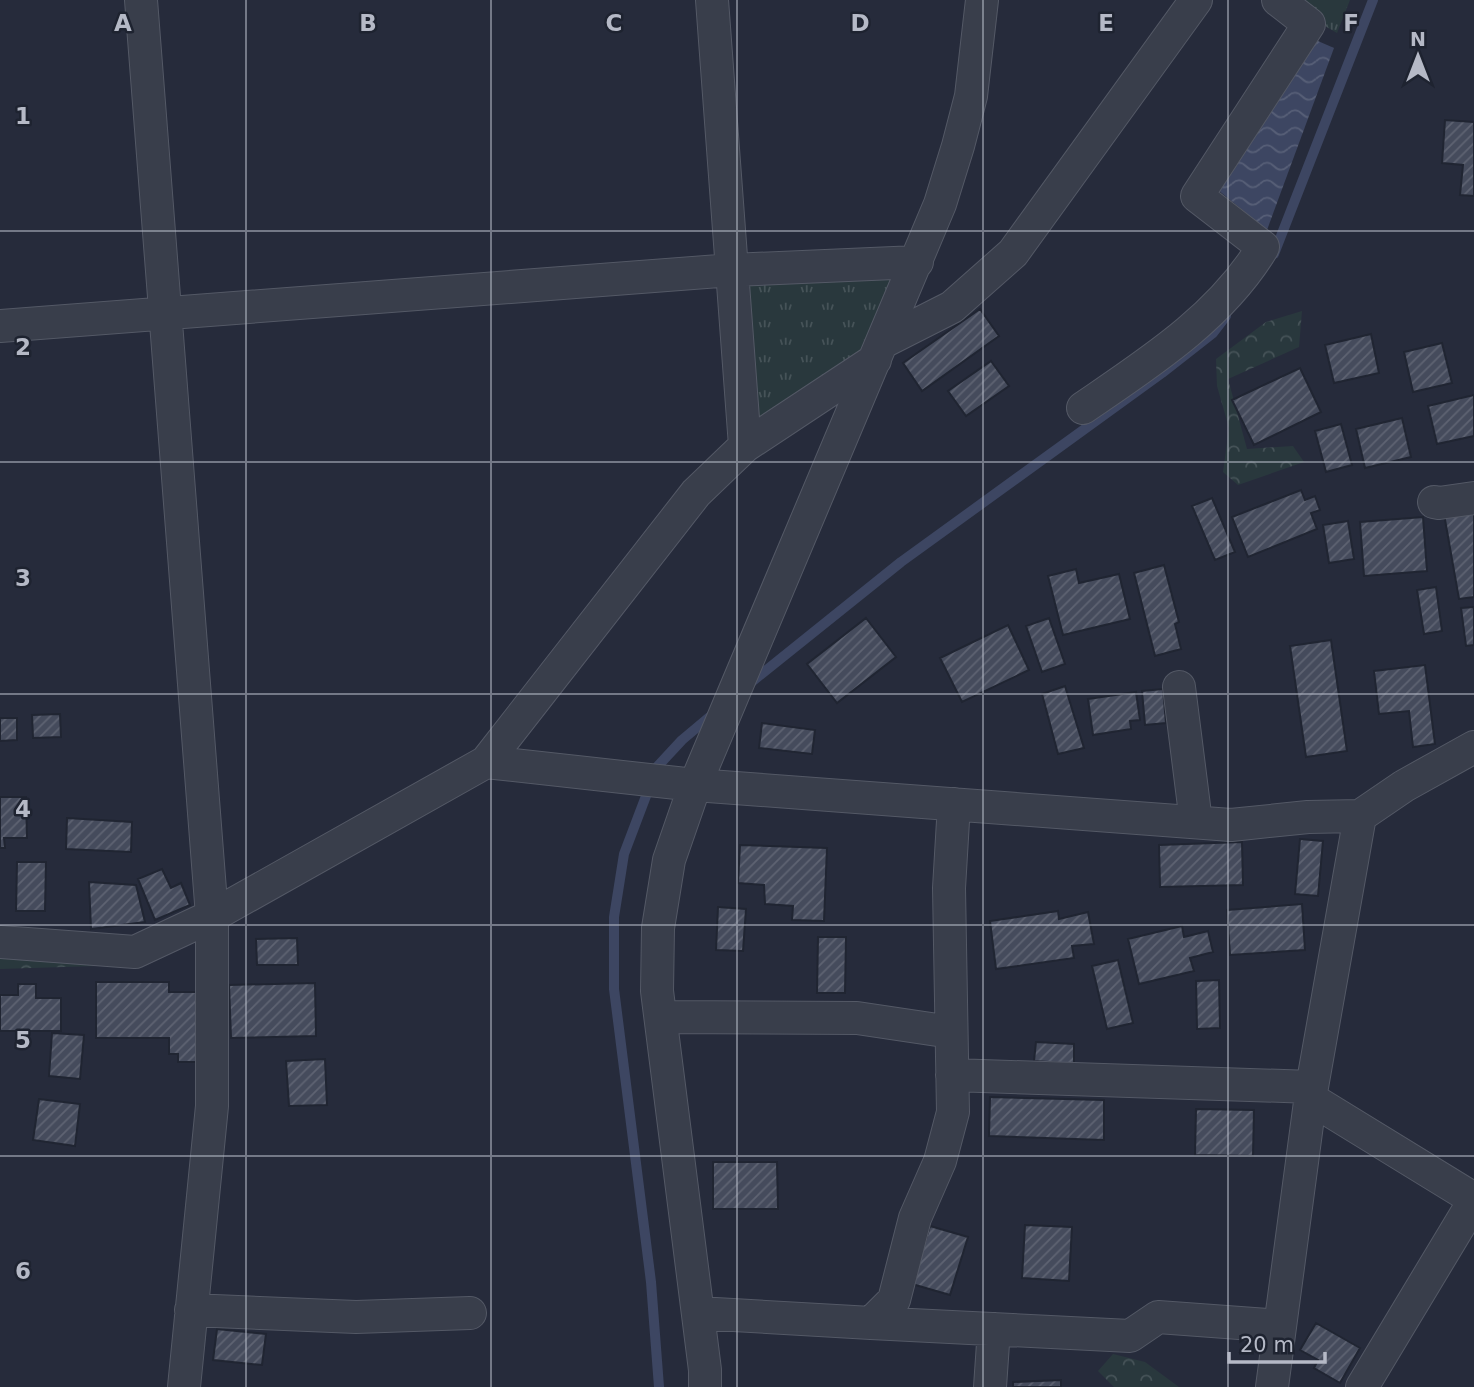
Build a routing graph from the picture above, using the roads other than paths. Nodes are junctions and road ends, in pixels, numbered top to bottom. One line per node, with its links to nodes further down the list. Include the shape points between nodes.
1 (141, 0): 8 (street)
2 (712, 0): 7 (street)
3 (982, 0): 6 (street, via 968,108 940,204)
4 (1196, 0): 10 (street, via 1013,253 952,307)
5 (1278, 0): 11 (street, via 1309,24 1197,196 1263,247 1220,302 1154,360)
6 (917, 262): 7 (street); 10 (street)
7 (732, 270): 8 (street); 12 (street)
8 (164, 313): 9 (street); 22 (street)
9 (0, 326)
10 (879, 351): 12 (street); 18 (street)
11 (1083, 408)
12 (745, 446): 17 (street, via 696,492)
13 (1474, 498): 14 (street)
14 (1434, 502)
15 (1178, 687): 21 (street)
16 (1474, 747): 20 (street)
17 (486, 762): 18 (street); 22 (street)
18 (695, 785): 19 (street); 24 (street, via 669,860 658,928)
19 (954, 804): 21 (street); 25 (street, via 949,888)
20 (1360, 816): 21 (street, via 1231,825); 27 (street)
21 (1196, 822)
22 (212, 916): 23 (street, via 135,952); 29 (street, via 212,1106)
23 (0, 942)
24 (660, 1017): 25 (street, via 857,1018); 31 (street)
25 (951, 1032): 26 (street)
26 (952, 1075): 27 (street); 32 (street, via 953,1112 940,1161 915,1218 894,1300)
27 (1311, 1093): 28 (street); 33 (street)
28 (1474, 1200): 39 (street)
29 (191, 1310): 30 (street, via 356,1317); 35 (street)
30 (470, 1313)
31 (698, 1313): 32 (street); 36 (street)
32 (871, 1323): 34 (street)
33 (1280, 1326): 34 (street, via 1158,1317 1130,1336); 38 (street)
34 (994, 1329): 37 (street)
35 (184, 1387)
36 (705, 1387)
37 (990, 1387)
38 (1272, 1387)
39 (1362, 1387)

